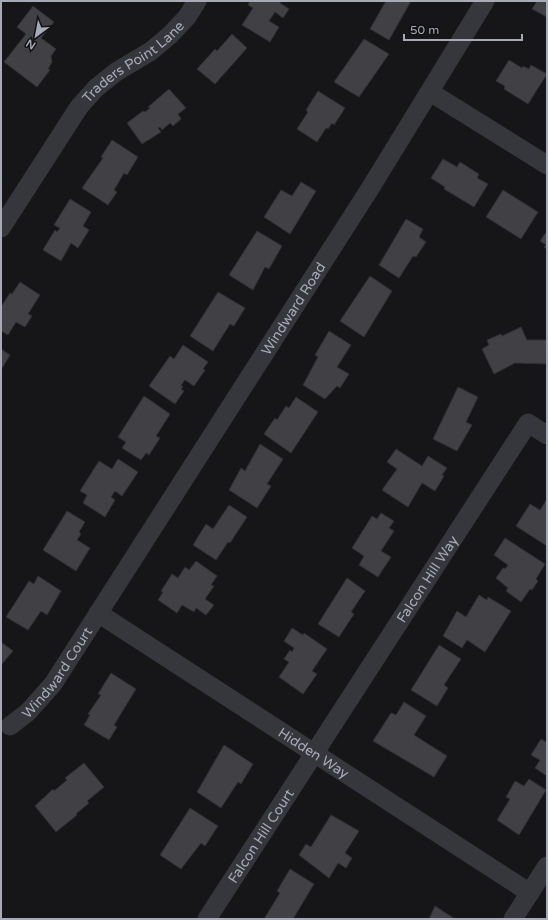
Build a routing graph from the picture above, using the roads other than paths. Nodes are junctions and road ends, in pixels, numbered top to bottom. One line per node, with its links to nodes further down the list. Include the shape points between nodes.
1 (196, 1): 5 (street, Traders Point Lane, via 187,17 170,35 151,51 116,72 96,88 79,107)
2 (485, 1): 3 (street, Windward Road)
3 (430, 92): 4 (street); 7 (street, Windward Road)
4 (547, 165)
5 (1, 228)
6 (547, 435): 9 (street, Falcon Hill Way, via 528,423)
7 (98, 613): 8 (street, Windward Court, via 43,698); 9 (street, Hidden Way)
8 (10, 726)
9 (314, 753): 11 (street, Hidden Way); 12 (street, Falcon Hill Court)
10 (547, 866): 11 (street)
11 (530, 893): 13 (street)
12 (207, 919)
13 (513, 919)

